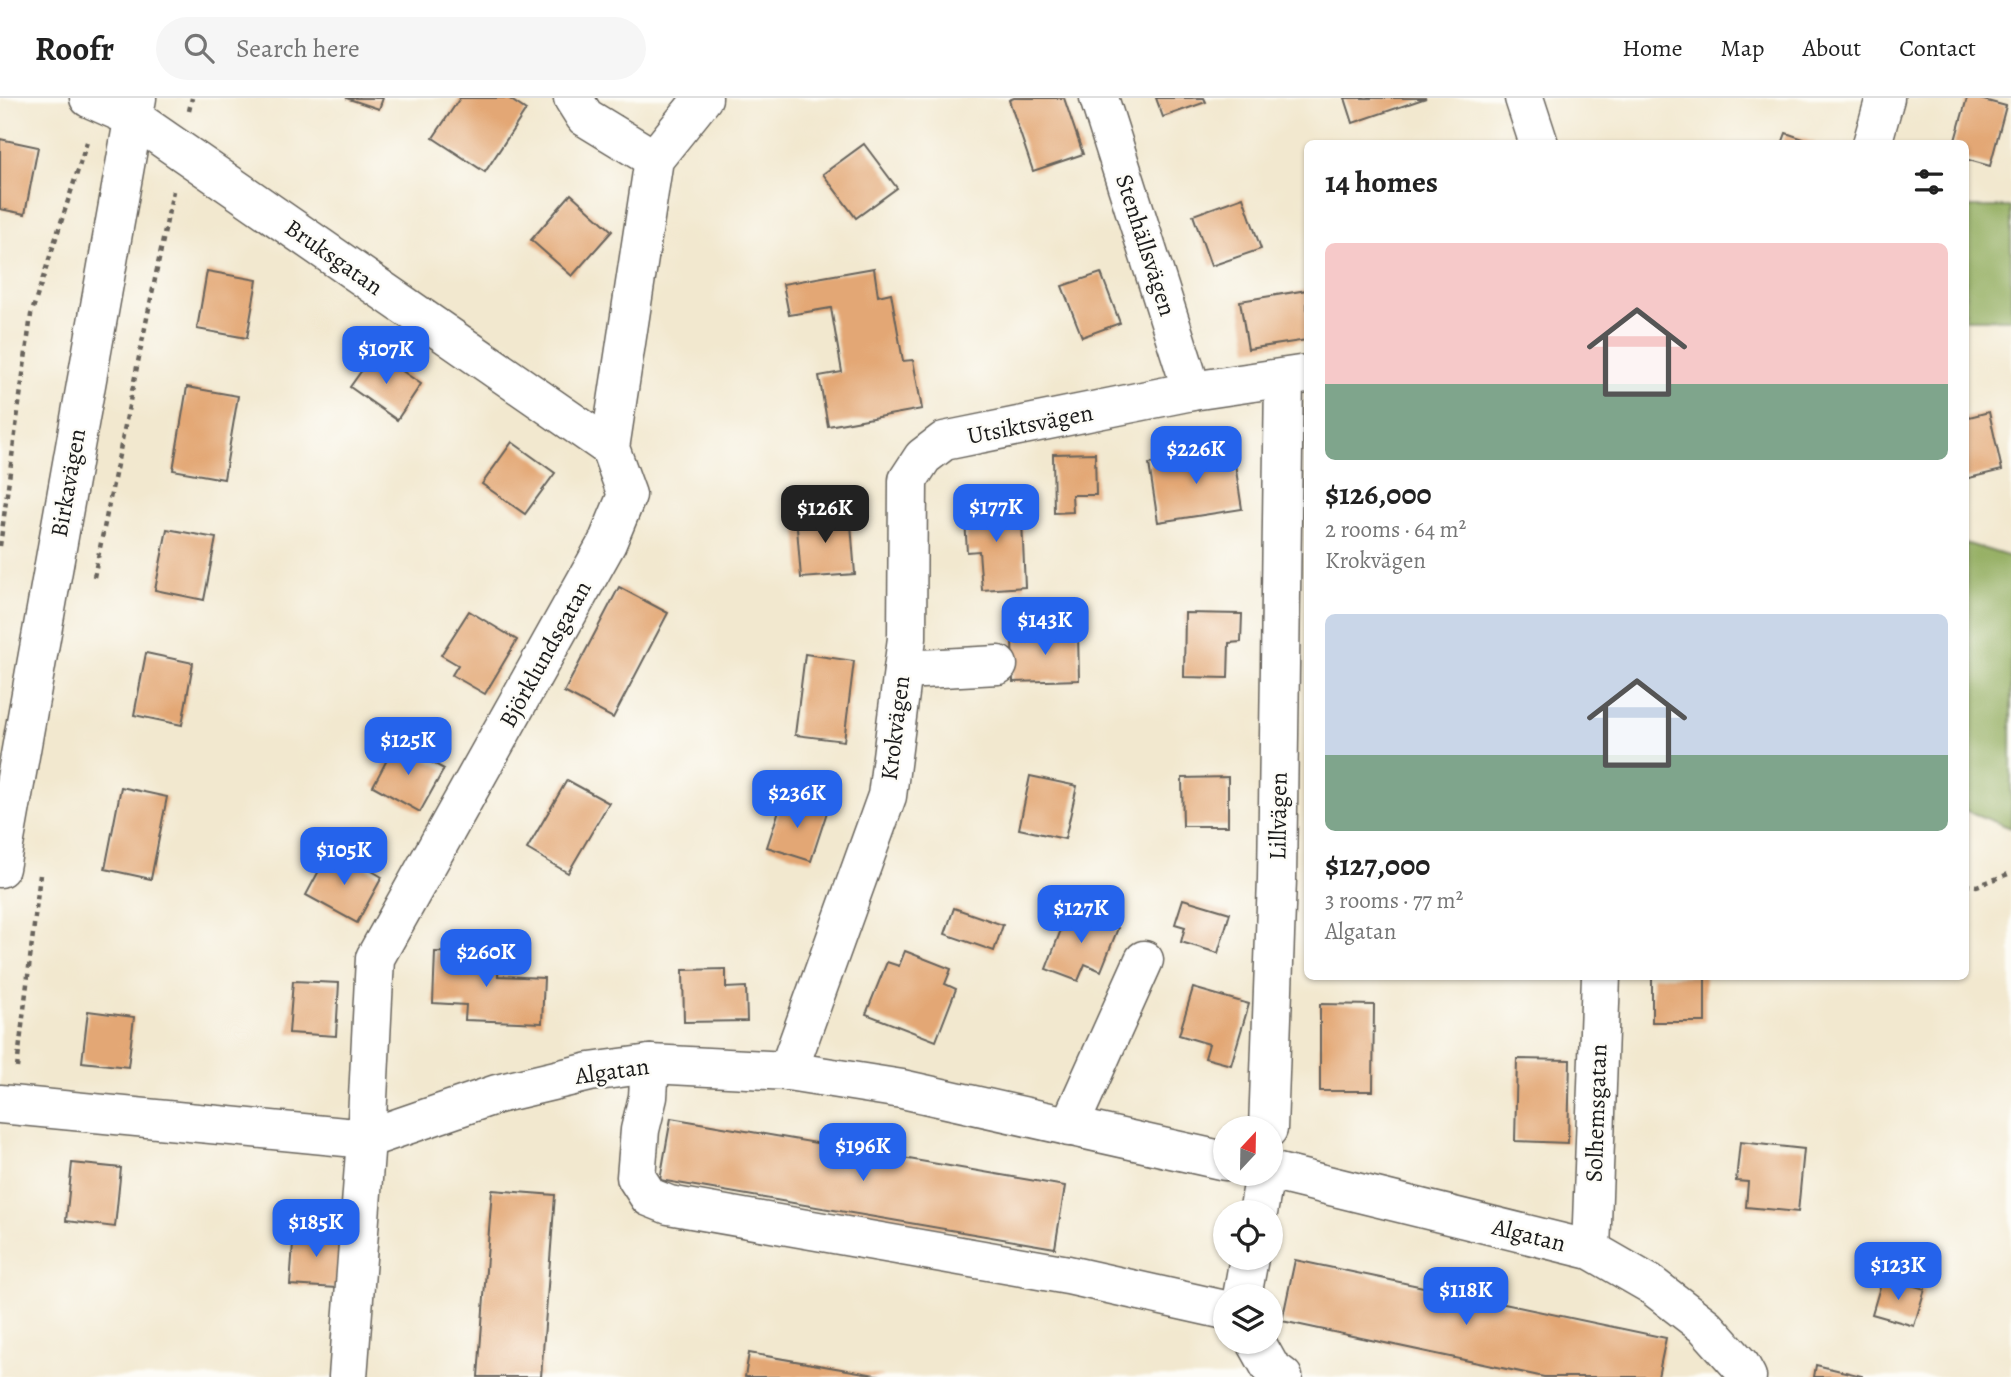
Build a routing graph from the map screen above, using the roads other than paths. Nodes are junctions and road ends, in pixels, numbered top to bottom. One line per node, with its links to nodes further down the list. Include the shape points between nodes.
1 (573, 98): 9 (street, via 585,117)
2 (703, 98): 9 (street)
3 (1099, 98): 11 (street, Stenhällsvägen)
4 (1524, 98): 7 (street)
5 (1885, 98): 8 (street)
6 (114, 104): 12 (street, Bruksgatan); 16 (street, Birkavägen)
7 (1538, 140)
8 (1873, 140)
9 (654, 159): 12 (street, Björklundsgatan)
10 (1296, 376): 11 (street, Utsiktsvägen); 22 (street, Lillvägen)
11 (1192, 391): 13 (street, Utsiktsvägen, via 944,441)
12 (610, 449): 24 (street, Björklundsgatan, via 627,495 607,543 374,958)
13 (923, 457): 15 (street, Krokvägen, via 908,480)
14 (998, 665): 15 (street)
15 (903, 670): 20 (street, Krokvägen, via 887,796)
16 (0, 868)
17 (1144, 960): 23 (street)
18 (1601, 980): 27 (street, Solhemsgatan)
19 (650, 1064): 20 (street, Algatan); 24 (street, Algatan, via 590,1072 497,1094); 28 (street, via 636,1177 649,1197 669,1205 1068,1275)
20 (789, 1071): 23 (street, Algatan, via 902,1089)
21 (6, 1104): 24 (street, Algatan)
22 (1268, 1116)
23 (1069, 1126): 25 (street, Algatan)
24 (366, 1139): 30 (street, Björklundsgatan)
25 (1213, 1158)
26 (1283, 1174): 27 (street, Algatan)
27 (1591, 1250): 32 (street, Algatan, via 1650,1284 1706,1327)
28 (1213, 1307)
29 (1263, 1354): 31 (street)
30 (348, 1377)
31 (1283, 1377)
32 (1746, 1377)

